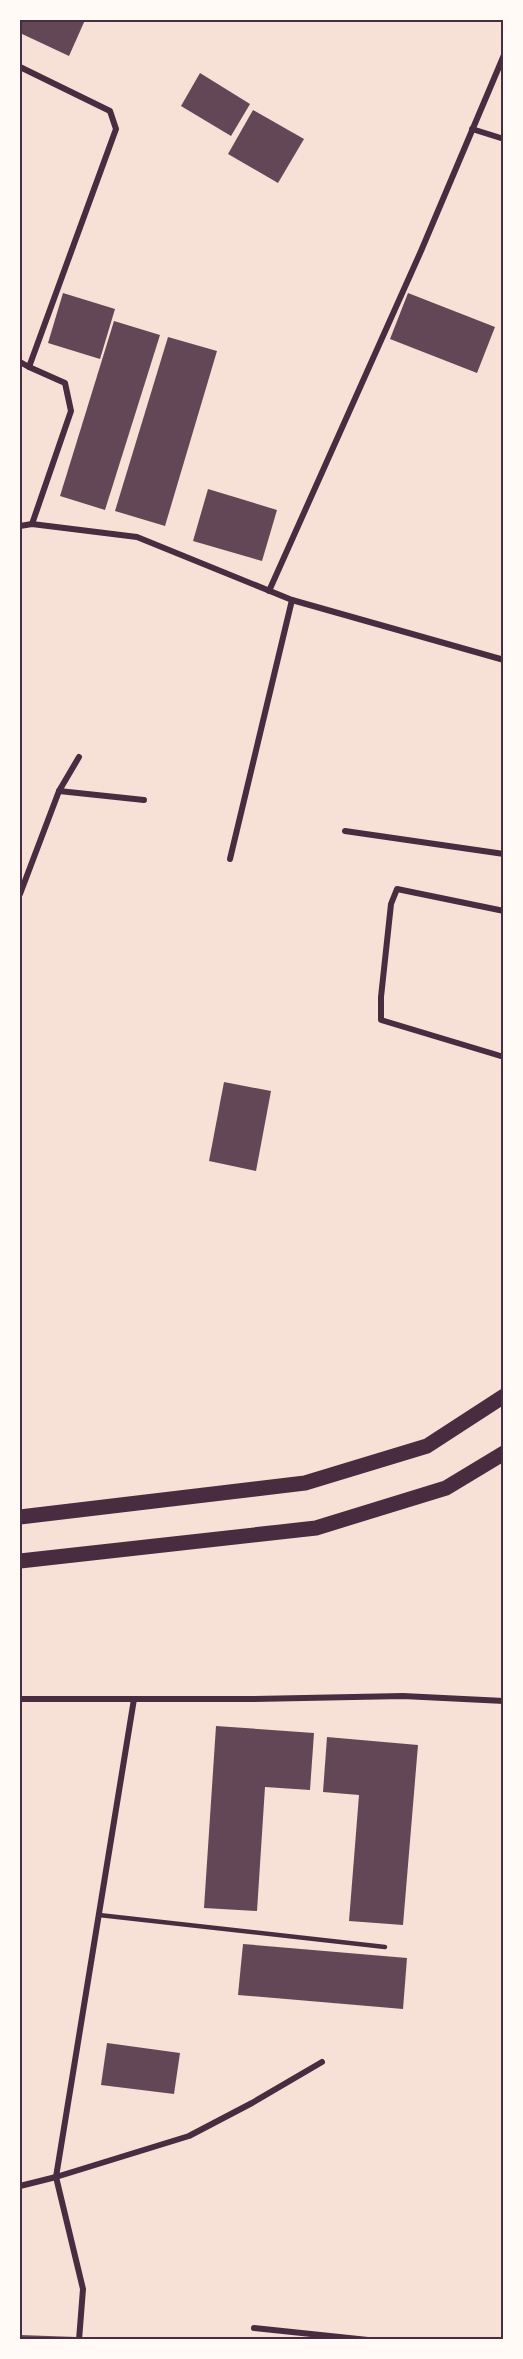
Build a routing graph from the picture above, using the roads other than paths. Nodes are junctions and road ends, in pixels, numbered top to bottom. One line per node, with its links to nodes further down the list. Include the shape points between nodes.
1 (504, 55): 3 (street)
2 (20, 67): 6 (street, via 110,111 116,129)
3 (472, 129): 4 (street); 9 (street)
4 (504, 139)
5 (20, 362): 6 (street)
6 (29, 366): 7 (street, via 65,383 71,411)
7 (32, 524): 8 (street); 9 (street, via 137,537)
8 (20, 526)
9 (269, 591): 10 (street)
10 (292, 600): 11 (street); 17 (street)
11 (504, 660)
12 (78, 757): 13 (street)
13 (59, 791): 14 (street); 18 (street)
14 (144, 800)
15 (345, 831): 16 (street)
16 (504, 854)
17 (230, 859)
18 (20, 894)
19 (504, 911): 20 (street, via 397,889 381,997 381,1020)
20 (504, 1057)
21 (504, 1396): 23 (main road, via 427,1446 305,1483)
22 (504, 1453): 24 (main road, via 446,1488 316,1528)
23 (20, 1516)
24 (20, 1561)
25 (20, 1699): 26 (street)
26 (134, 1699): 27 (street, via 403,1696); 28 (street)
27 (504, 1701)
28 (99, 1915): 29 (lane); 31 (street)
29 (385, 1947)
30 (322, 2062): 31 (street, via 189,2136)
31 (56, 2177): 32 (street); 34 (street, via 82,2289)
32 (20, 2186)
33 (254, 2328): 35 (street)
34 (79, 2340)
35 (368, 2340)

